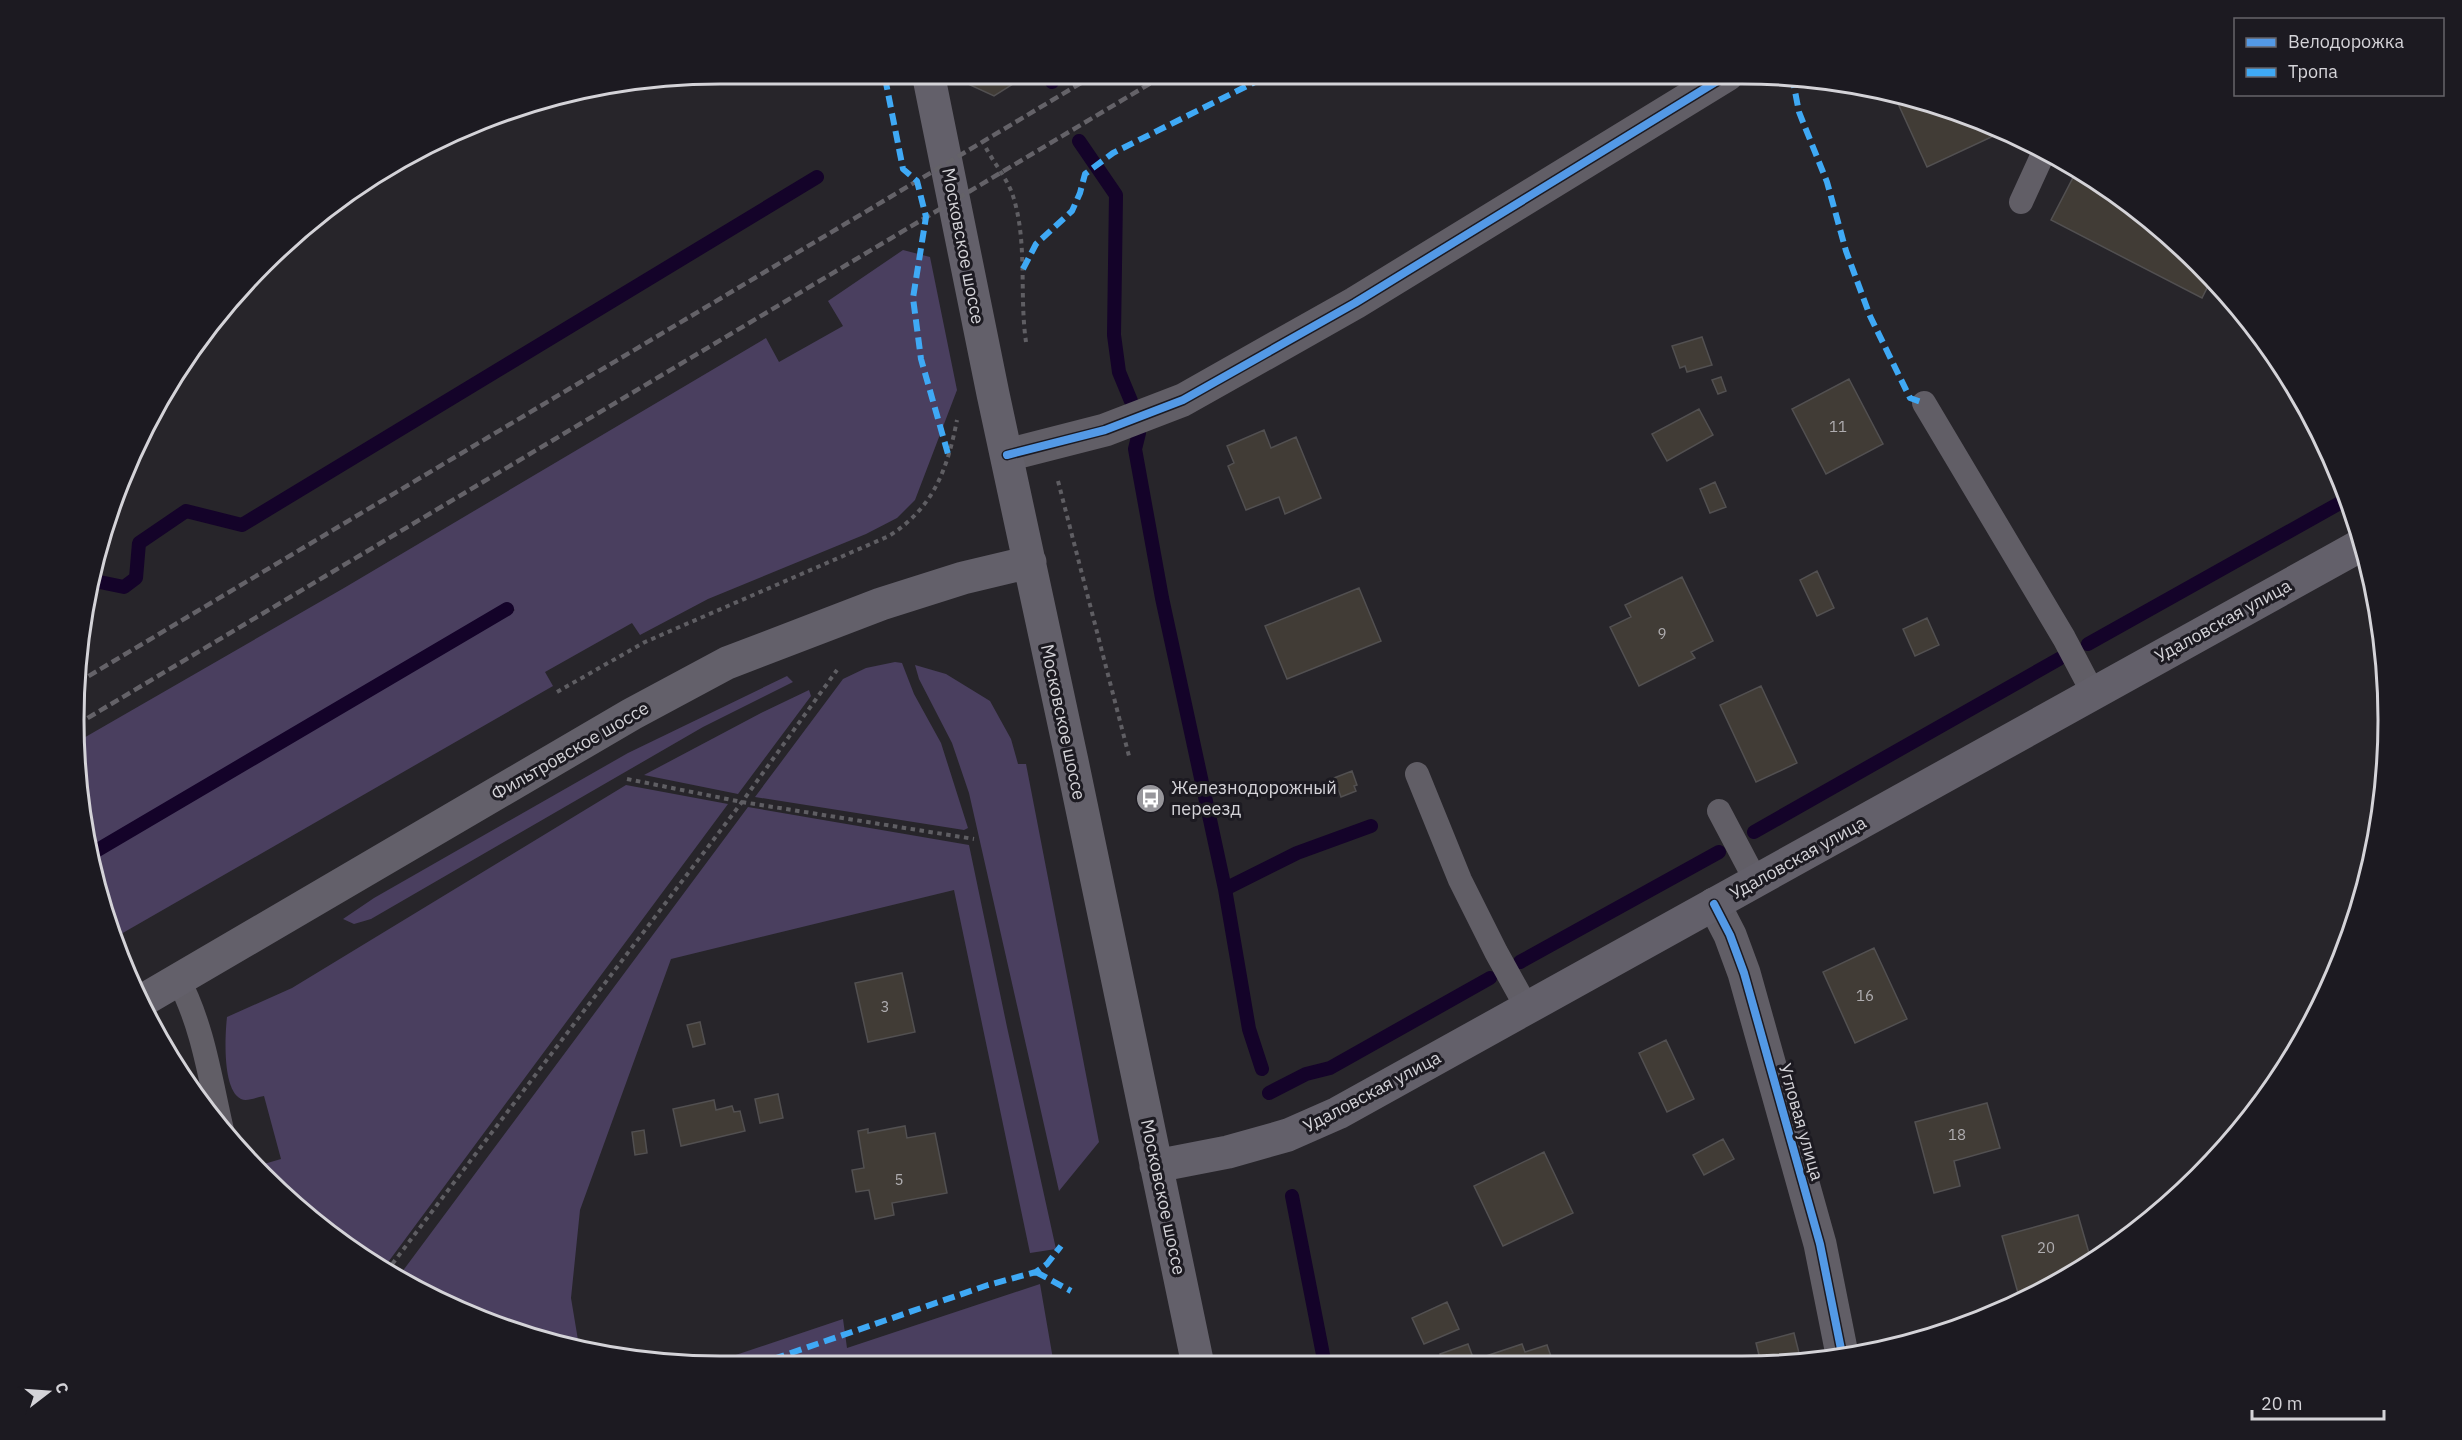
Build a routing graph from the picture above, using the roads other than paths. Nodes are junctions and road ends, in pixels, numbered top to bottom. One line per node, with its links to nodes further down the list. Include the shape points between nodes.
1 (930, 84): 6 (main road, Московское шоссе)
2 (1712, 84): 6 (street, via 1355,303 1183,400 1105,430)
3 (2041, 159): 4 (lane)
4 (2021, 202)
5 (1923, 403): 9 (lane)
6 (1007, 455): 8 (main road, Московское шоссе)
7 (2354, 549): 9 (main road, Удаловская улица)
8 (1029, 562): 14 (main road, Фильтровское шоссе, via 881,604 727,663); 18 (main road, Московское шоссе)
9 (2093, 693): 12 (main road, Удаловская улица)
10 (1417, 774): 16 (lane, via 1460,880)
11 (1719, 811): 12 (lane)
12 (1756, 881): 13 (main road, Удаловская улица)
13 (1713, 904): 16 (main road, Удаловская улица); 19 (street, Угловая улица, via 1731,935 1744,973 1820,1244)
14 (178, 979): 15 (main road, Фильтровское шоссе); 17 (lane, via 200,1029)
15 (148, 997)
16 (1527, 1008): 18 (main road, Удаловская улица, via 1338,1113 1288,1135)
17 (218, 1110)
18 (1156, 1166): 20 (main road, Московское шоссе)
19 (1841, 1348)
20 (1196, 1356)

